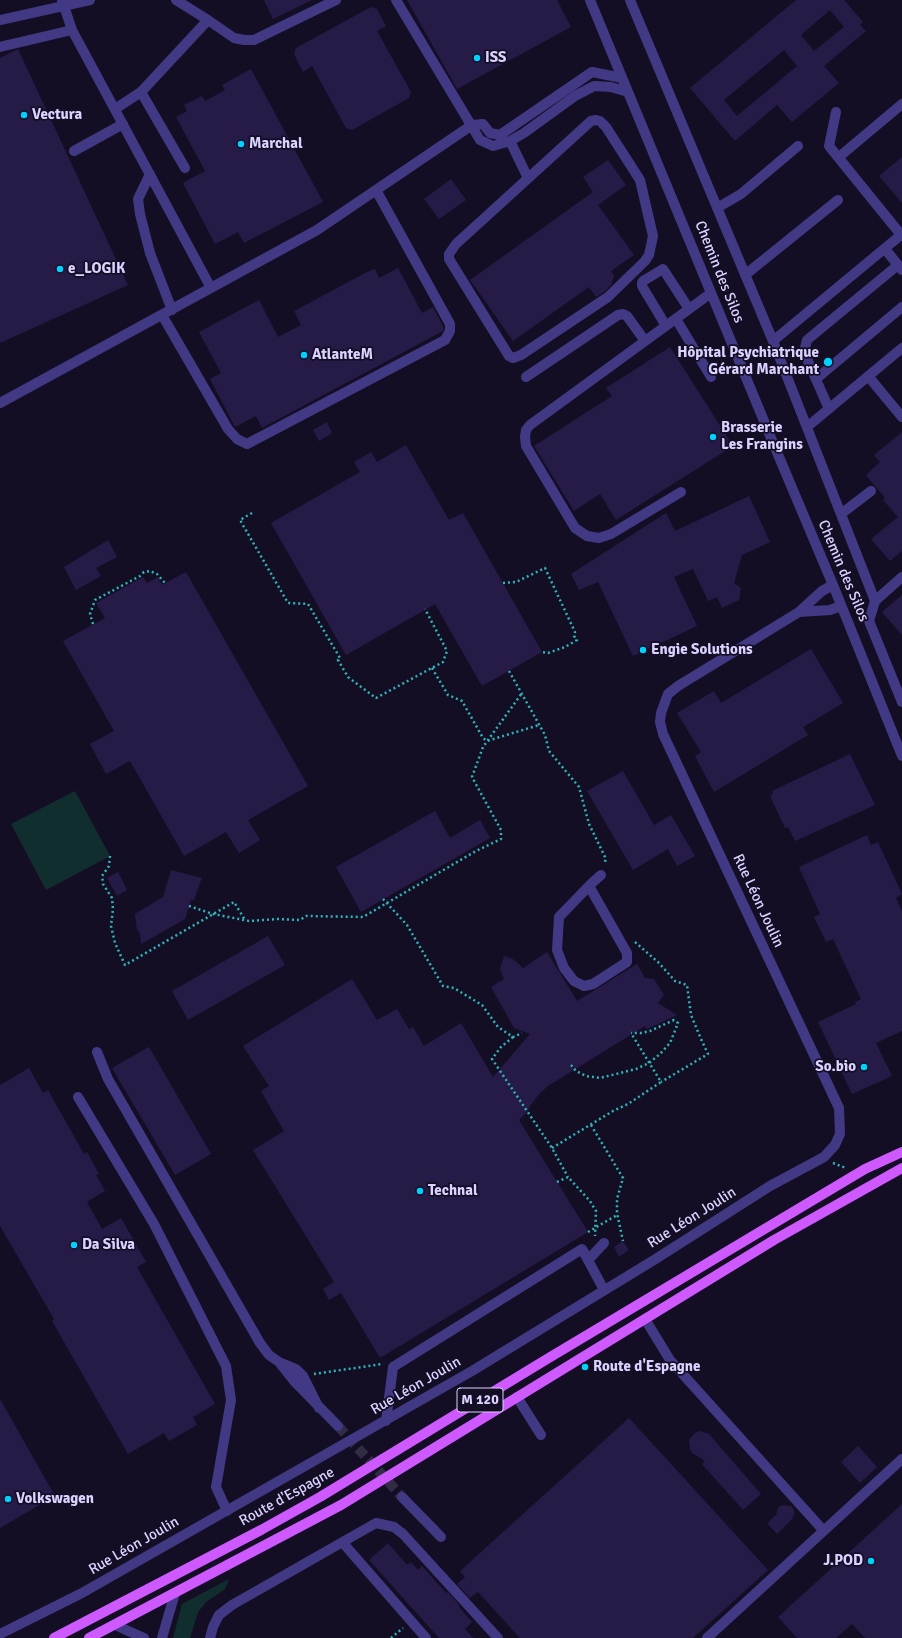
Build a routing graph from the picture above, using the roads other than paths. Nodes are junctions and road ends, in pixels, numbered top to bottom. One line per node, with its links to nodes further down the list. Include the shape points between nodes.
1 (90, 0): 7 (street)
2 (176, 0): 9 (street)
3 (336, 0): 9 (street, via 254,40 234,38)
4 (396, 0): 19 (street)
5 (590, 0): 12 (street, Chemin des Silos)
6 (630, 0): 29 (street)
7 (63, 2): 8 (street); 10 (street)
8 (0, 20)
9 (208, 20): 13 (street)
10 (72, 30): 11 (street); 16 (street)
11 (0, 47)
12 (622, 78): 14 (street, Chemin des Silos); 19 (street, via 592,72 500,135 490,133 483,124)
13 (141, 92): 16 (street); 24 (street)
14 (628, 92): 20 (street, via 594,86 575,96); 35 (street, Chemin des Silos)
15 (902, 104): 23 (street)
16 (115, 109): 18 (street)
17 (836, 112): 23 (street, via 829,146)
18 (123, 124): 22 (street); 25 (street)
19 (472, 125): 20 (street, via 480,140 493,146); 27 (street)
20 (510, 141): 26 (street)
21 (798, 146): 29 (street, via 741,194)
22 (74, 151)
23 (839, 158): 30 (street)
24 (185, 168)
25 (150, 174): 34 (street); 38 (street, via 138,199 140,214 150,252)
26 (528, 178): 26 (street, via 591,121 600,121 640,180 653,236 645,261 608,297 513,358 509,356 449,259 449,254 456,244)
27 (376, 190): 34 (street, via 317,230); 39 (street, via 450,324 450,332 445,340 247,444 237,439 228,429)
28 (838, 200): 33 (street)
29 (717, 208): 33 (street)
30 (902, 235): 31 (street)
31 (884, 249): 32 (street); 43 (street)
32 (900, 267): 48 (street, via 808,340 804,352)
33 (746, 275): 43 (street)
34 (211, 288): 38 (street)
35 (711, 293): 37 (street); 57 (street, Chemin des Silos)
36 (902, 307): 48 (street)
37 (690, 309): 40 (street); 41 (street, via 663,269 643,281 642,286)
38 (172, 310): 39 (street)
39 (162, 315): 49 (street)
40 (676, 319): 41 (street); 47 (street)
41 (666, 326): 42 (street)
42 (645, 341): 46 (street, via 627,316 618,315); 54 (street, via 530,425 526,430 526,446 575,528 587,536 599,538 611,534)
43 (773, 341): 52 (street)
44 (902, 348): 45 (street)
45 (868, 376): 50 (street); 51 (street)
46 (526, 377)
47 (710, 377)
48 (816, 379): 50 (street)
49 (0, 403)
50 (829, 409): 52 (street)
51 (902, 417)
52 (807, 427): 55 (street)
53 (871, 491): 55 (street)
54 (682, 492)
55 (841, 514): 58 (street)
56 (902, 577): 58 (street)
57 (833, 585): 59 (street, Chemin des Silos); 60 (street, Rue Léon Joulin, via 822,591)
58 (876, 601): 61 (street, via 869,621)
59 (842, 606): 60 (street, Rue Léon Joulin, via 830,610); 62 (street, Chemin des Silos)
60 (799, 612): 71 (street, Rue Léon Joulin, via 678,686 668,694 660,722 663,734 839,1108 840,1134 835,1145 824,1157 770,1186)
61 (902, 702)
62 (902, 756)
63 (601, 875): 64 (street)
64 (589, 886): 64 (street, via 559,916 557,950 564,968 574,981 584,986 592,984 627,962 627,953)
65 (97, 1052): 73 (street, via 108,1079 260,1343 269,1355)
66 (78, 1097): 81 (street, via 154,1224 226,1366 231,1400 216,1487)
67 (902, 1152): 88 (main road, Route d'Espagne / M 120, via 859,1174 320,1497)
68 (902, 1168): 72 (main road, Route d'Espagne / M 120, via 774,1240)
69 (604, 1243): 70 (street)
70 (588, 1260): 71 (street); 76 (street, via 582,1249 393,1367)
71 (604, 1290): 76 (street, Rue Léon Joulin)
72 (645, 1319): 74 (main road, Route d'Espagne / M 120); 82 (street, via 670,1360)
73 (279, 1362): 75 (street); 75 (street, via 296,1369 303,1376)
74 (517, 1397): 78 (street); 85 (main road, Route d'Espagne / M 120, via 341,1505)
75 (319, 1408): 77 (street)
76 (386, 1420): 81 (street, Rue Léon Joulin)
77 (338, 1426)
78 (541, 1434)
79 (902, 1459): 82 (street)
80 (402, 1497): 83 (street)
81 (227, 1510): 87 (street, Rue Léon Joulin, via 82,1593)
82 (823, 1530): 95 (street)
83 (441, 1537)
84 (343, 1544): 92 (street, via 232,1605 219,1615); 93 (street); 94 (street, via 376,1523 394,1527)
85 (175, 1593): 86 (main road, Route d'Espagne / M 120); 91 (street)
86 (115, 1624): 89 (main road, Route d'Espagne / M 120); 90 (street)
87 (0, 1634)
88 (54, 1638)
89 (89, 1638)
90 (144, 1638)
91 (162, 1638)
92 (210, 1638)
93 (426, 1638)
94 (498, 1638)
95 (706, 1638)

